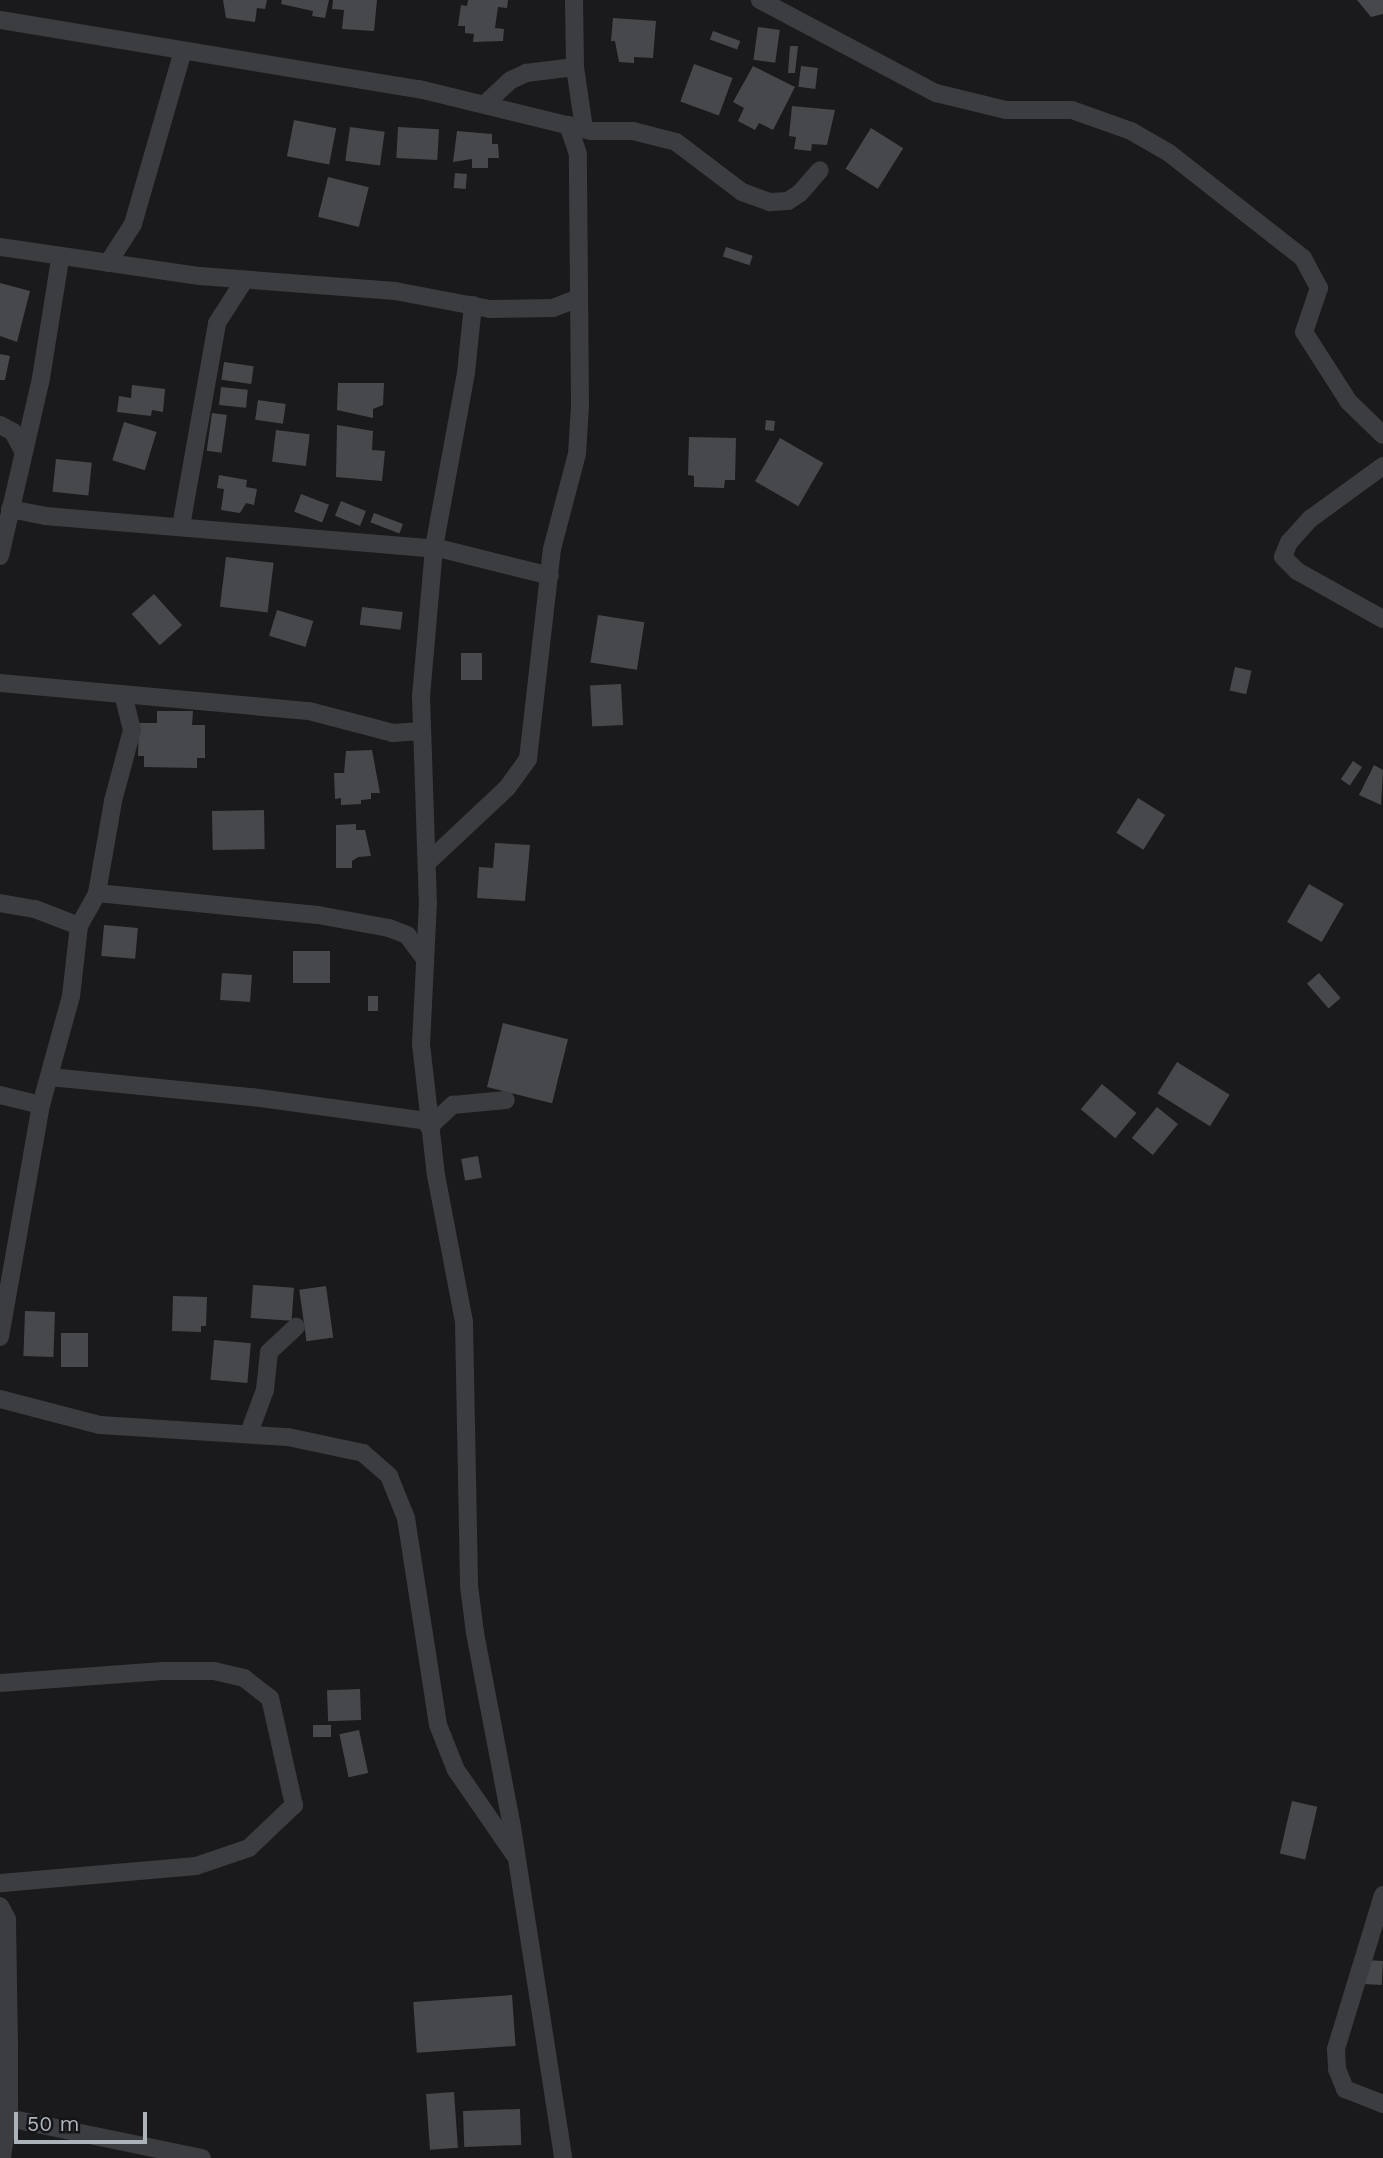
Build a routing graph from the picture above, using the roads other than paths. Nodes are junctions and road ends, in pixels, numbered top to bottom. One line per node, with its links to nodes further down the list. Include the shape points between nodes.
1 (574, 0): 5 (street)
2 (760, 0): 16 (street, via 936,93 1006,110 1072,110 1131,131 1169,153 1303,258 1319,288 1304,332 1349,402)
3 (0, 19): 4 (street)
4 (183, 51): 6 (street); 11 (street, via 133,224)
5 (575, 67): 6 (street, via 511,80); 7 (street)
6 (485, 104): 7 (street)
7 (576, 127): 8 (street, via 633,131 676,142 742,192 770,202 788,201); 13 (street)
8 (820, 170)
9 (0, 247): 10 (street)
10 (60, 259): 11 (street); 17 (street, via 41,378)
11 (108, 263): 12 (street)
12 (244, 281): 14 (street, via 395,291); 20 (street, via 218,323)
13 (579, 298): 14 (street, via 553,308 527,310); 23 (street, via 577,454 556,522)
14 (473, 305): 21 (street, via 466,373)
15 (0, 425): 17 (street, via 13,432)
16 (1383, 435)
17 (22, 449): 19 (street)
18 (1383, 467): 24 (street, via 1310,519 1289,542 1283,557 1297,571)
19 (10, 509): 20 (street); 22 (street)
20 (181, 526): 21 (street)
21 (434, 548): 23 (street); 27 (street)
22 (0, 556)
23 (550, 576): 28 (street, via 528,759 507,788)
24 (1383, 619)
25 (0, 683): 26 (street)
26 (124, 698): 27 (street, via 309,711 393,733); 29 (street, via 132,730 113,801)
27 (421, 731): 28 (street)
28 (427, 863): 32 (street)
29 (97, 893): 31 (street); 32 (street, via 318,915 389,928 407,936)
30 (0, 903): 31 (street, via 35,909)
31 (79, 926): 33 (street, via 71,996)
32 (425, 959): 37 (street, via 421,1044)
33 (50, 1077): 36 (street); 37 (street, via 252,1097)
34 (0, 1095): 36 (street)
35 (506, 1100): 37 (street, via 453,1105)
36 (41, 1105): 39 (street)
37 (429, 1124): 43 (street, via 464,1322 469,1586)
38 (296, 1327): 41 (street, via 269,1352 265,1390)
39 (0, 1337)
40 (0, 1399): 41 (street, via 100,1424)
41 (249, 1433): 43 (street, via 363,1453 389,1476 405,1518 438,1725 456,1770)
42 (0, 1683): 44 (street, via 163,1671 214,1671 244,1678 270,1698 295,1805 250,1848 196,1866)
43 (515, 1855): 51 (street)
44 (0, 1883)
45 (1383, 1895): 47 (street, via 1336,2049 1345,2089)
46 (0, 1906): 48 (street, via 7,1919)
47 (1383, 2104)
48 (8, 2118): 49 (street); 50 (street)
49 (2, 2158)
50 (202, 2158)
51 (563, 2158)

